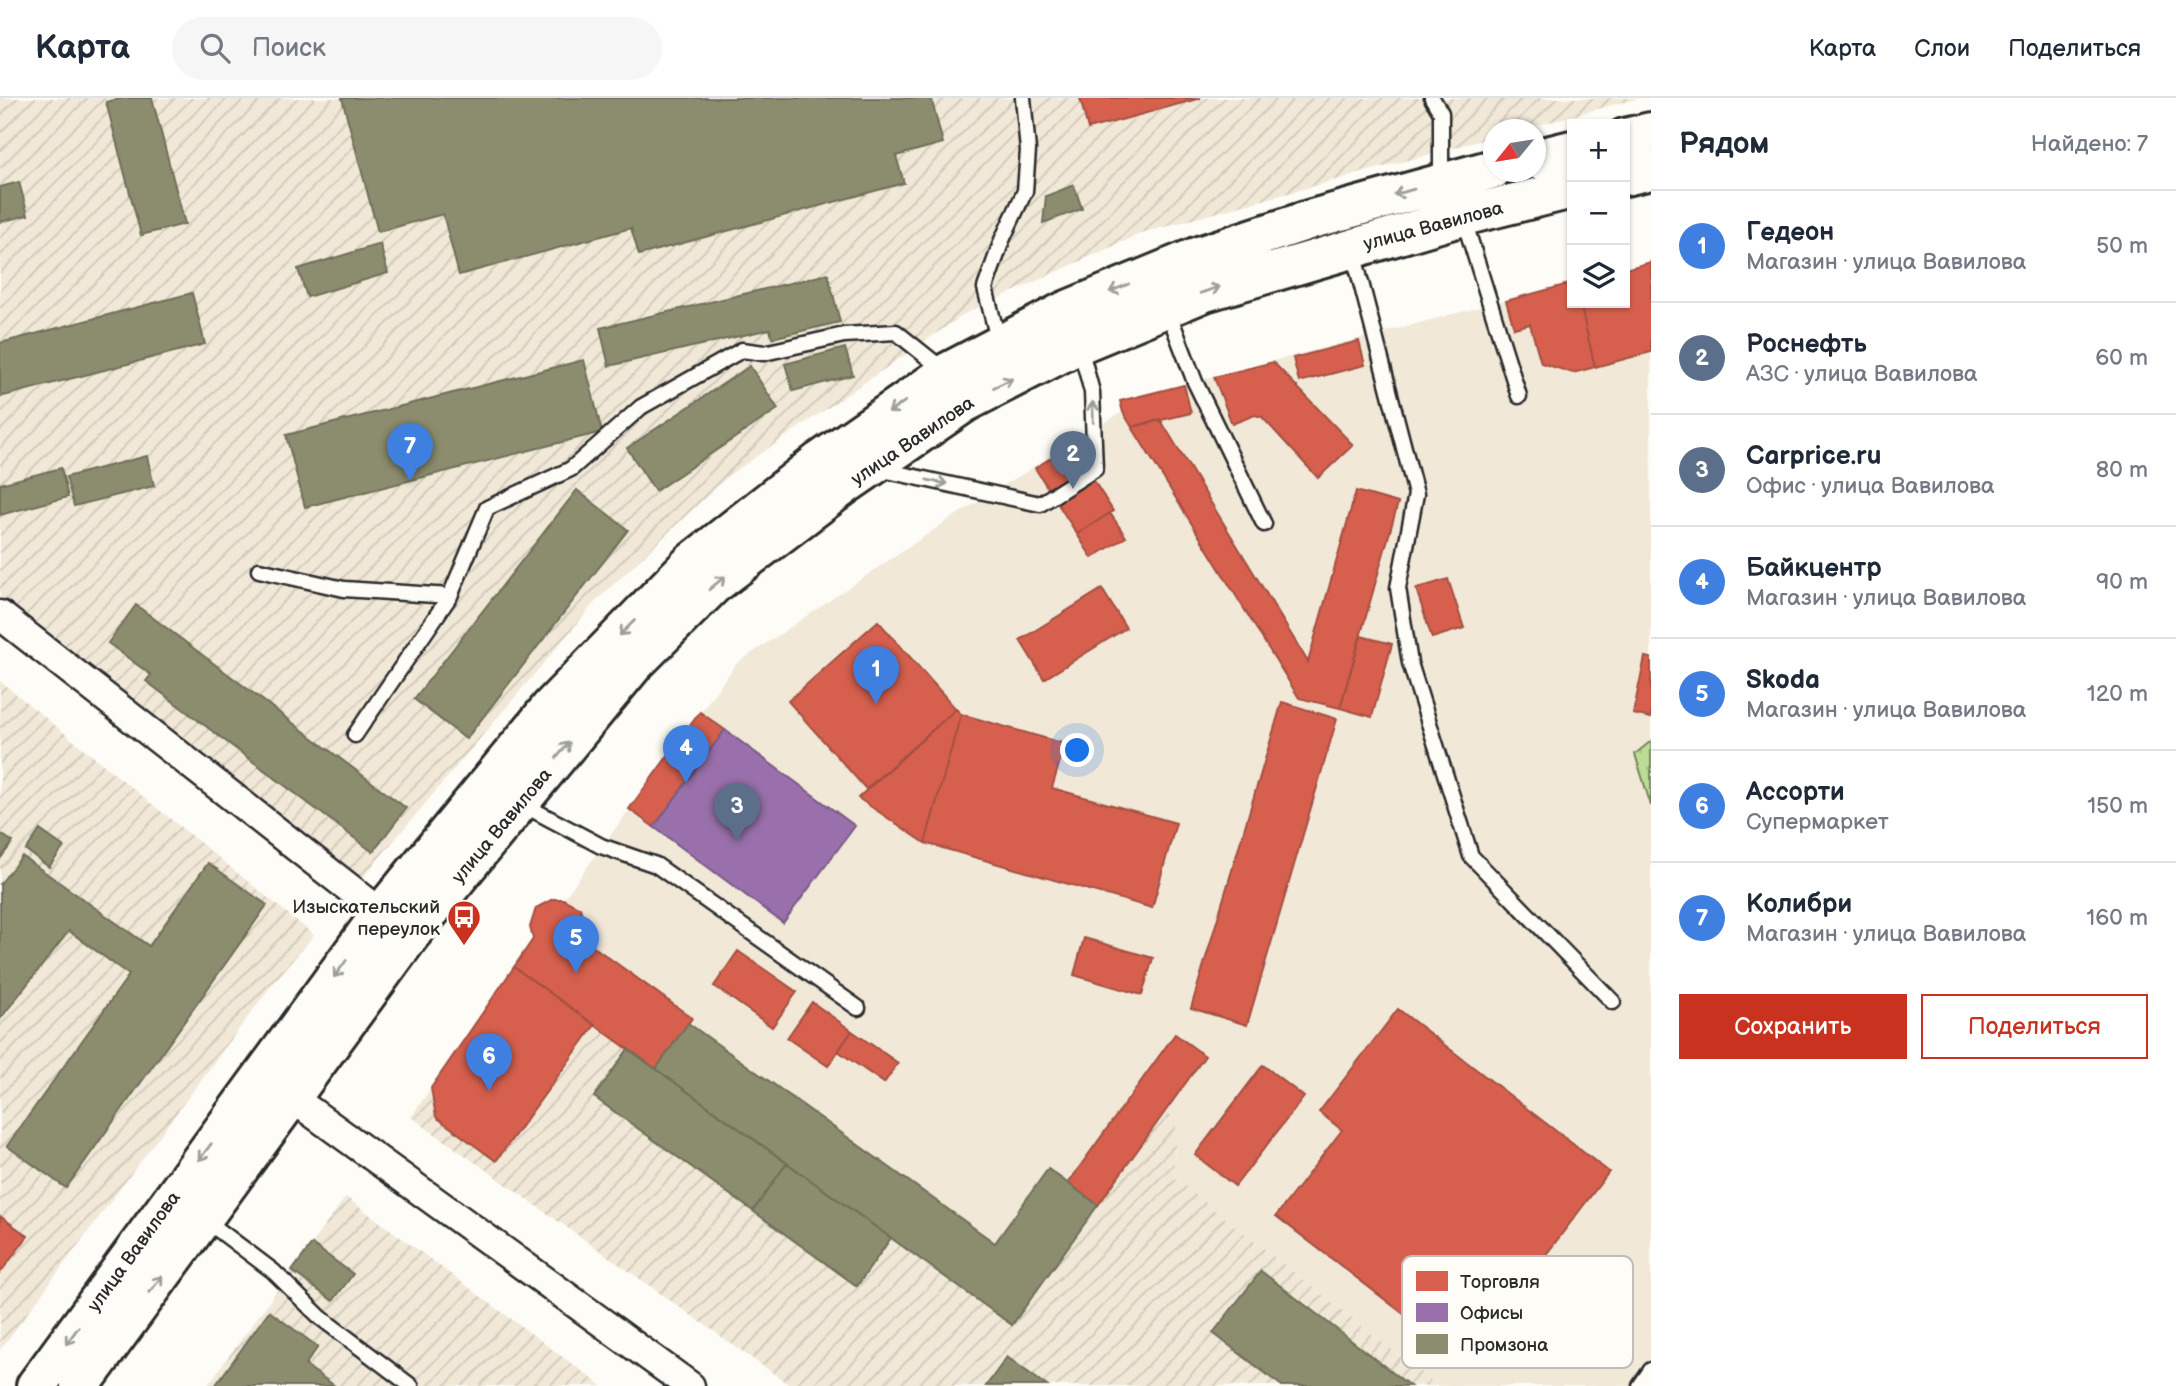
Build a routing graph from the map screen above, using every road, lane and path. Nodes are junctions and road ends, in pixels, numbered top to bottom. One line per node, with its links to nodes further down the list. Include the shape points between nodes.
1 (1023, 98): 15 (lane, via 1026,191 985,288)
2 (1432, 98): 10 (lane, via 1441,113)
3 (1651, 131): 4 (main road)
4 (1630, 137)
5 (1567, 151): 6 (main road)
6 (1546, 156)
7 (1651, 170): 9 (main road)
8 (1483, 171): 10 (main road, улица Вавилова)
9 (1630, 175)
10 (1441, 181): 15 (main road, улица Вавилова, one-way to 15, via 1196,257 1065,311)
11 (1567, 190): 12 (main road, улица Вавилова)
12 (1463, 216): 13 (main road, улица Вавилова); 18 (lane)
13 (1352, 247): 14 (main road, улица Вавилова, one-way to 13); 27 (lane, via 1416,494 1398,588 1410,663 1471,856)
14 (1166, 308): 16 (main road, улица Вавилова); 20 (lane, via 1195,382)
15 (1000, 344): 17 (main road, улица Вавилова)
16 (1079, 344): 19 (main road, улица Вавилова, one-way to 16, via 964,403); 19 (lane, one-way to 16, via 1040,504 1095,469 1092,392)
17 (948, 372): 22 (lane, via 896,332 844,335 764,353 742,350 641,407 571,469 487,508); 26 (main road, улица Вавилова, one-way to 26, via 820,461 691,563 551,707)
18 (1519, 396)
19 (870, 468): 25 (main road, улица Вавилова, one-way to 19, via 634,664 713,585)
20 (1264, 524)
21 (259, 570): 22 (lane, via 344,589)
22 (450, 596): 24 (lane)
23 (0, 615): 26 (street)
24 (355, 735)
25 (519, 803): 26 (main road, улица Вавилова); 28 (lane, via 601,846 656,865)
26 (395, 924): 29 (main road, улица Вавилова); 32 (main road, улица Вавилова, one-way to 32)
27 (1613, 1002)
28 (858, 1007)
29 (292, 1098): 30 (main road, улица Вавилова); 35 (street)
30 (204, 1219): 33 (main road, улица Вавилова, one-way to 30); 34 (lane, via 273,1271 321,1318)
31 (1651, 1370): 36 (lane)
32 (36, 1386)
33 (79, 1386)
34 (411, 1386)
35 (690, 1386)
36 (1640, 1386)

